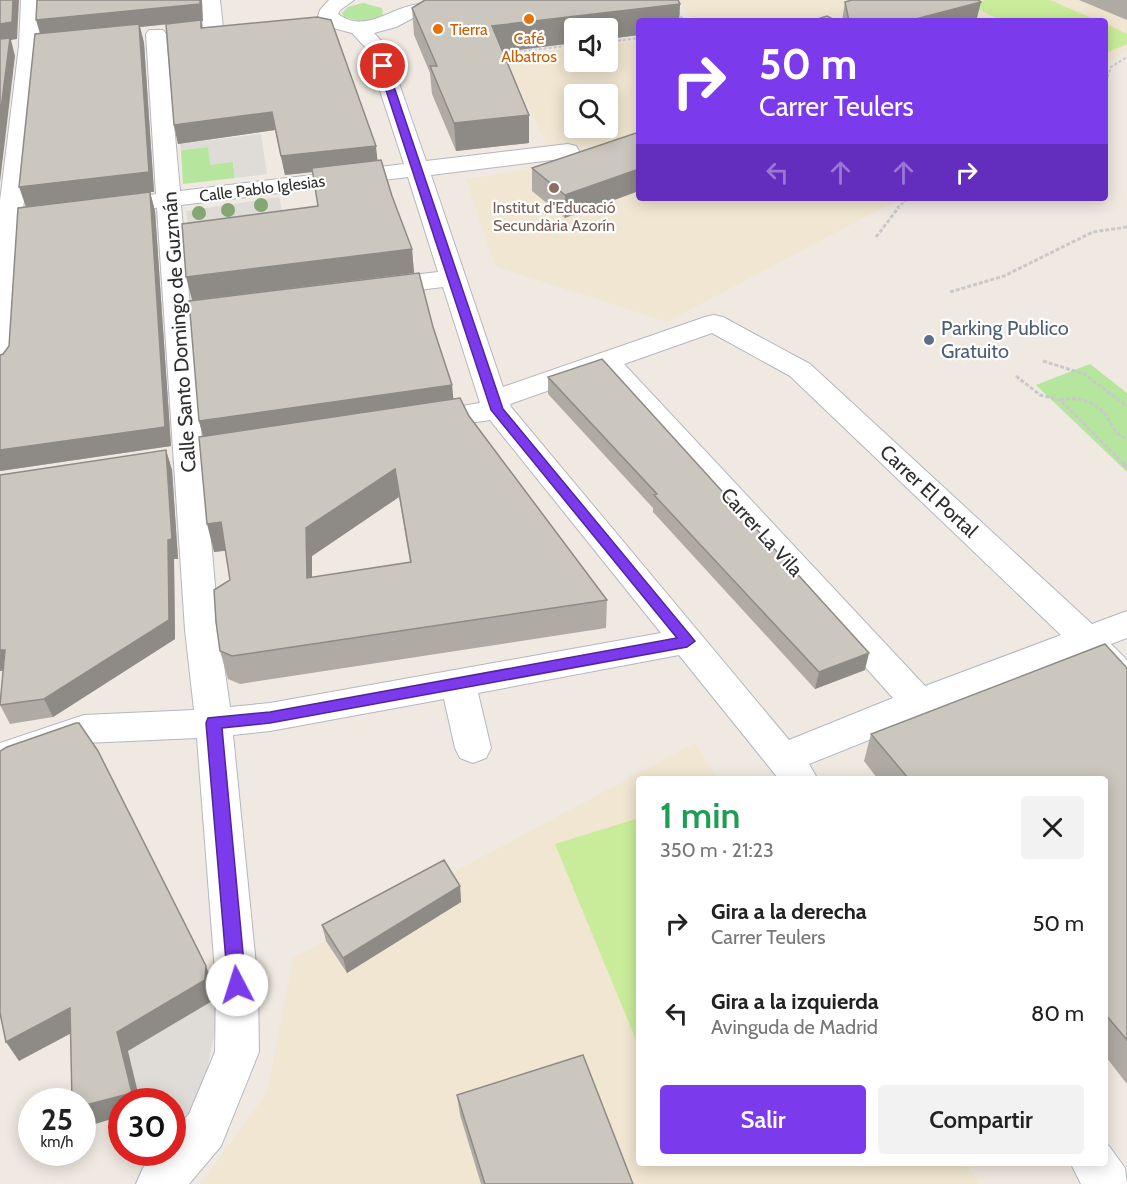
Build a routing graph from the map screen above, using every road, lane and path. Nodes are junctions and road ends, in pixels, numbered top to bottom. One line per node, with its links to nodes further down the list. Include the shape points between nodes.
1 (31, 0): 21 (street, via 29,46)
2 (210, 0): 17 (street, Calle Santo Domingo de Guzmán, via 222,27 164,33)
3 (484, 0): 8 (street, via 445,4)
4 (674, 7): 7 (path)
5 (336, 11): 6 (street); 8 (street)
6 (307, 18)
7 (682, 18)
8 (384, 19): 16 (street)
9 (636, 38): 10 (path)
10 (618, 41)
11 (564, 46): 12 (path)
12 (497, 54)
13 (1127, 57): 14 (path, via 1111,67)
14 (1108, 80)
15 (568, 151): 16 (street, Calle Pablo Iglesias)
16 (417, 170): 17 (street, Calle Pablo Iglesias); 24 (street)
17 (169, 200): 19 (street, Calle Pablo Iglesias); 43 (street, Calle Santo Domingo de Guzmán, via 190,310 190,456 202,630)
18 (904, 201): 23 (path)
19 (124, 205)
20 (78, 210): 21 (street)
21 (5, 219): 29 (street)
22 (1127, 227): 26 (path, via 1093,232 1004,276)
23 (876, 237)
24 (454, 278): 25 (street); 32 (street)
25 (350, 290)
26 (950, 292)
27 (606, 361): 32 (street); 38 (street, Carrer El Portal, via 714,323 800,370); 42 (street, Carrer La Vila)
28 (1043, 361): 33 (path, via 1084,374)
29 (0, 364)
30 (1016, 376): 31 (path, via 1040,395)
31 (1060, 400): 35 (path, via 1070,397 1089,402 1105,414 1120,437); 36 (path)
32 (496, 405): 34 (street); 39 (street)
33 (1127, 406)
34 (399, 424)
35 (1127, 439)
36 (1127, 466)
37 (1127, 624): 38 (street)
38 (1086, 639): 40 (street, Carrer El Portal); 42 (street)
39 (687, 641): 41 (street); 46 (street)
40 (1127, 682)
41 (458, 683): 43 (street, via 270,717); 44 (street)
42 (919, 703): 46 (street)
43 (214, 723): 45 (street, via 84,729); 48 (street, Calle Santo Domingo de Guzmán, via 237,985 237,1052 205,1130)
44 (473, 748)
45 (0, 758)
46 (792, 768)
47 (1096, 1166): 49 (street)
48 (159, 1184)
49 (1109, 1184)

